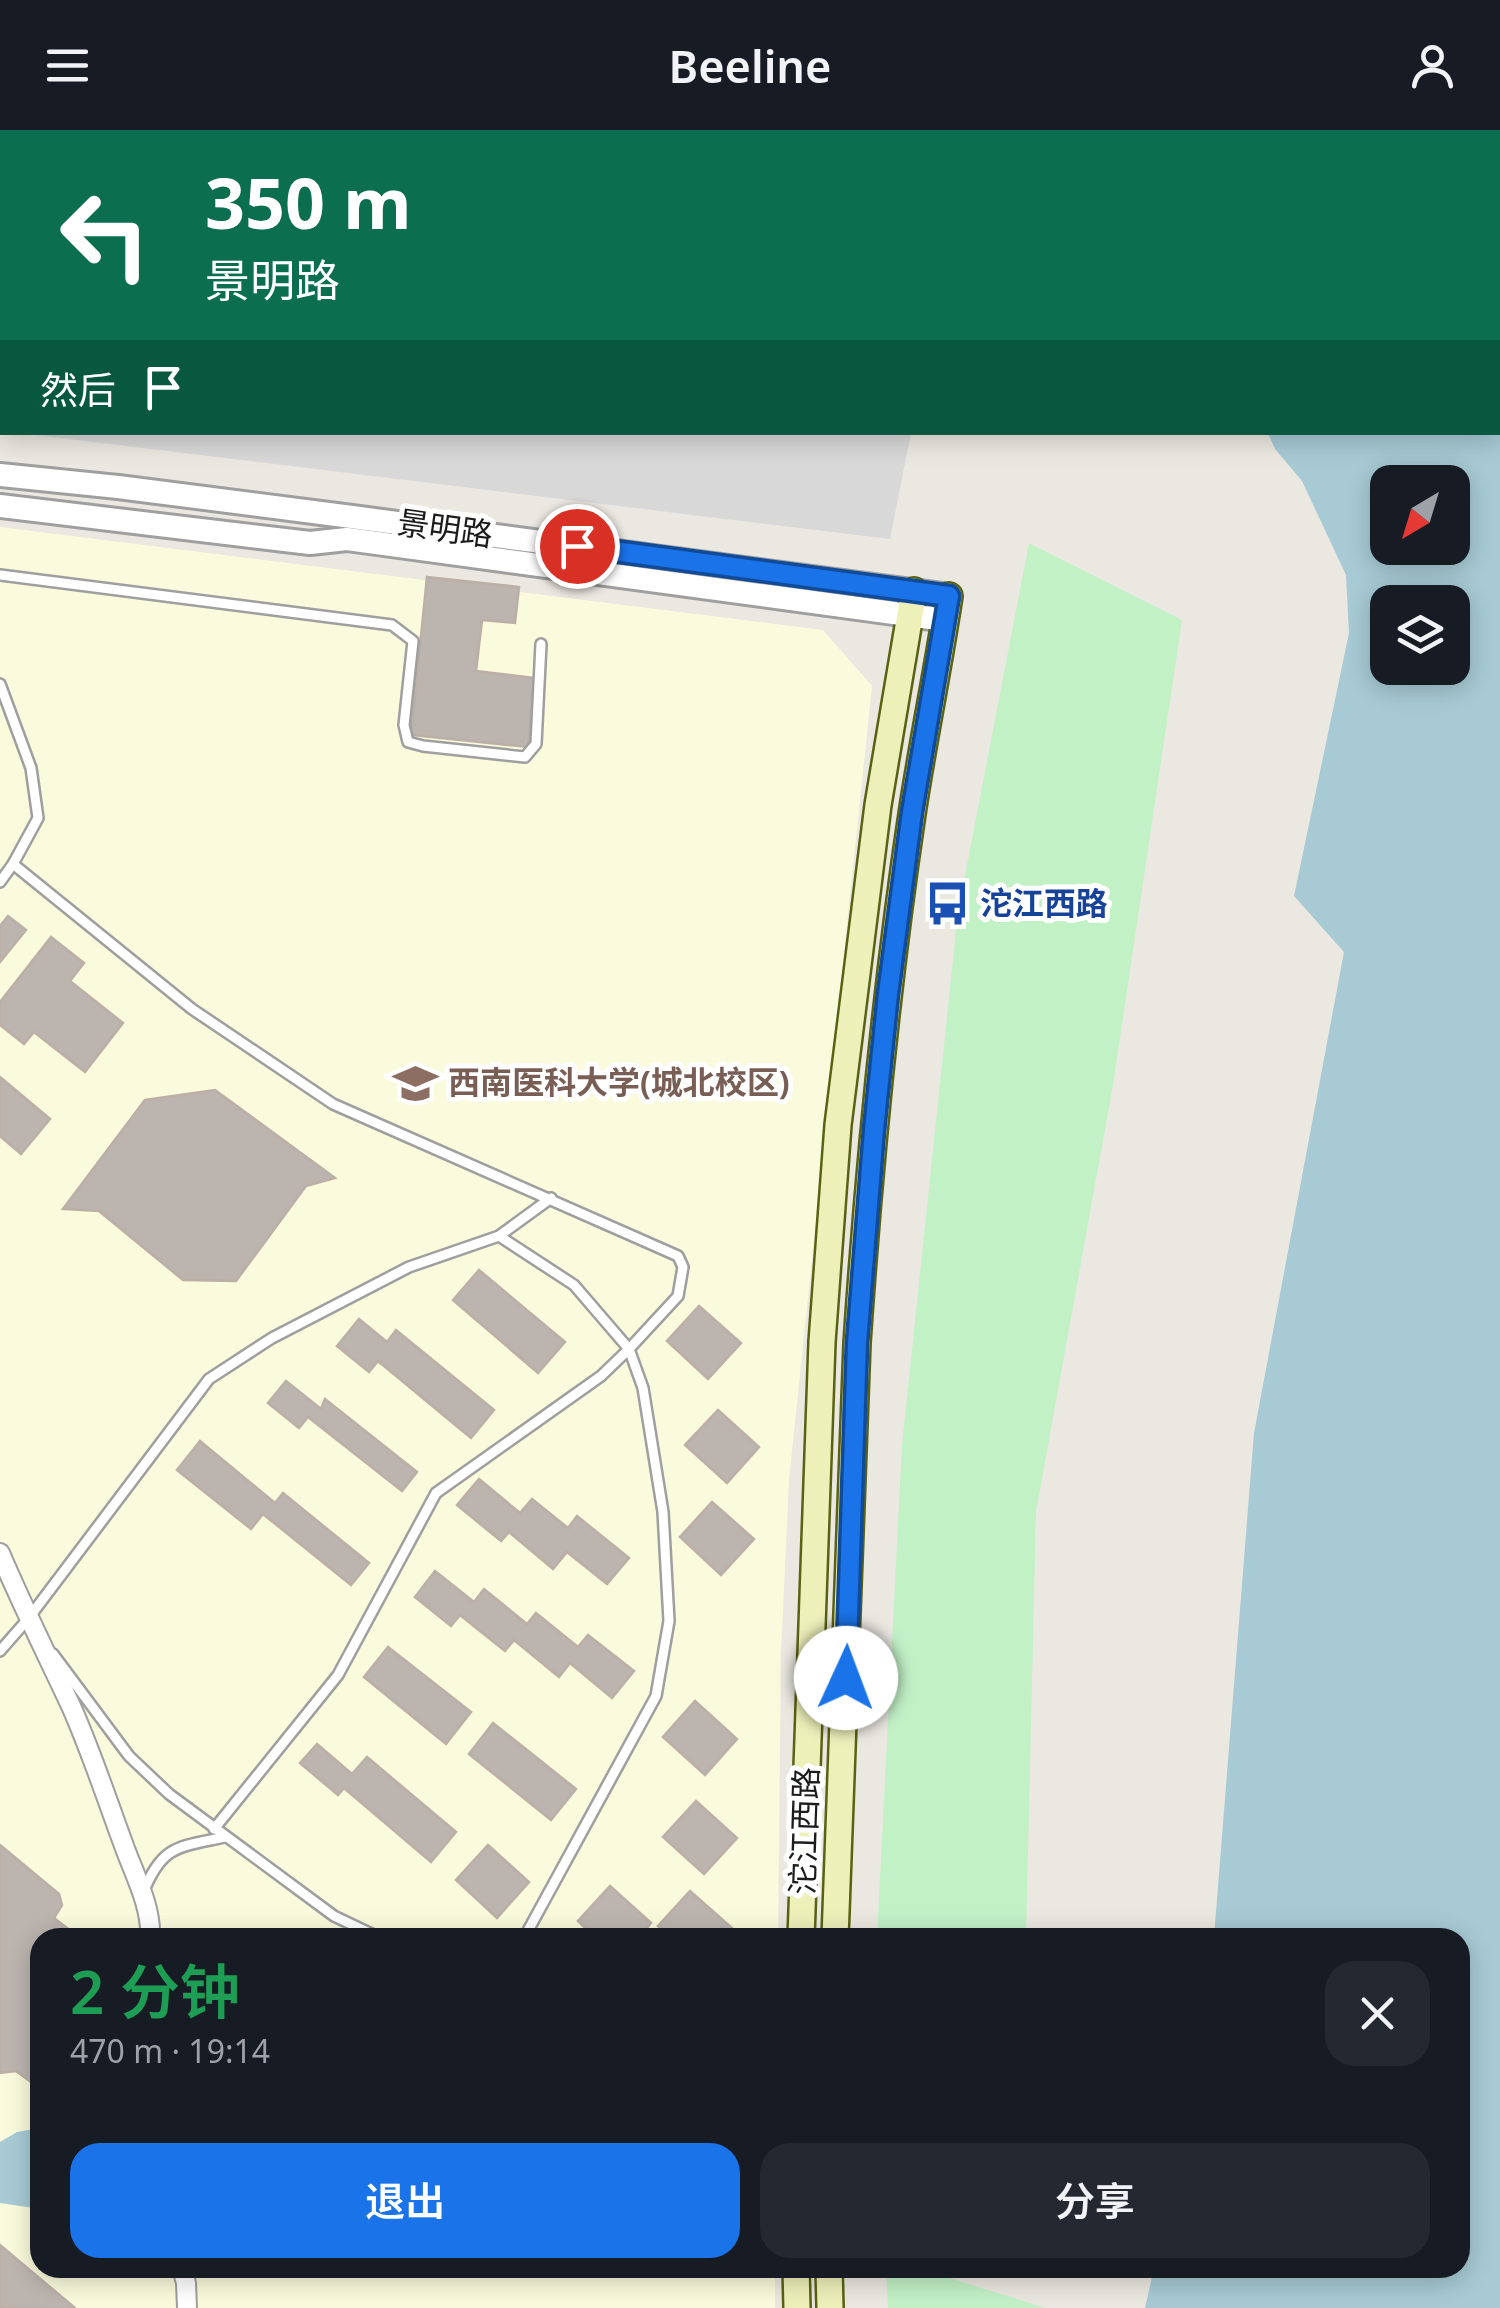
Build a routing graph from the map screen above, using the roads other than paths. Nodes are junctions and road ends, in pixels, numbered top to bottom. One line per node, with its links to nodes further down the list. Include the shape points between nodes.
1 (0, 475): 4 (street, 景明路, via 254,504)
2 (0, 506): 4 (street, 景明路)
3 (0, 575): 6 (lane, via 392,625 413,640 404,724 408,742 423,746 525,757 536,744)
4 (912, 603): 5 (street, 景明路); 23 (main road, 沱江西路, via 878,805 838,1125 822,1342)
5 (947, 608): 24 (main road, 沱江西路, via 888,994 863,1252)
6 (541, 644)
7 (0, 684): 8 (lane, via 32,768 38,818)
8 (14, 864): 9 (lane); 10 (lane, via 192,1008 333,1104)
9 (0, 882)
10 (551, 1198): 11 (lane); 12 (lane, via 678,1256 684,1267 678,1296)
11 (499, 1236): 12 (lane, via 574,1284); 15 (lane, via 409,1267 209,1379)
12 (629, 1350): 17 (lane, via 436,1493 338,1675); 22 (lane, via 643,1388 662,1512 669,1621 656,1696)
13 (0, 1553): 15 (street)
14 (0, 1585): 15 (street)
15 (28, 1619): 16 (lane); 17 (lane, via 129,1756); 19 (street, via 71,1708)
16 (0, 1651)
17 (214, 1829): 18 (lane)
18 (224, 1838): 19 (lane, via 169,1852 153,1867); 21 (lane)
19 (142, 1896): 20 (street)
20 (151, 1928)
21 (359, 1928)
22 (529, 1928)
23 (801, 1928)
24 (835, 1928)
25 (184, 2278): 26 (street)
26 (187, 2308)

